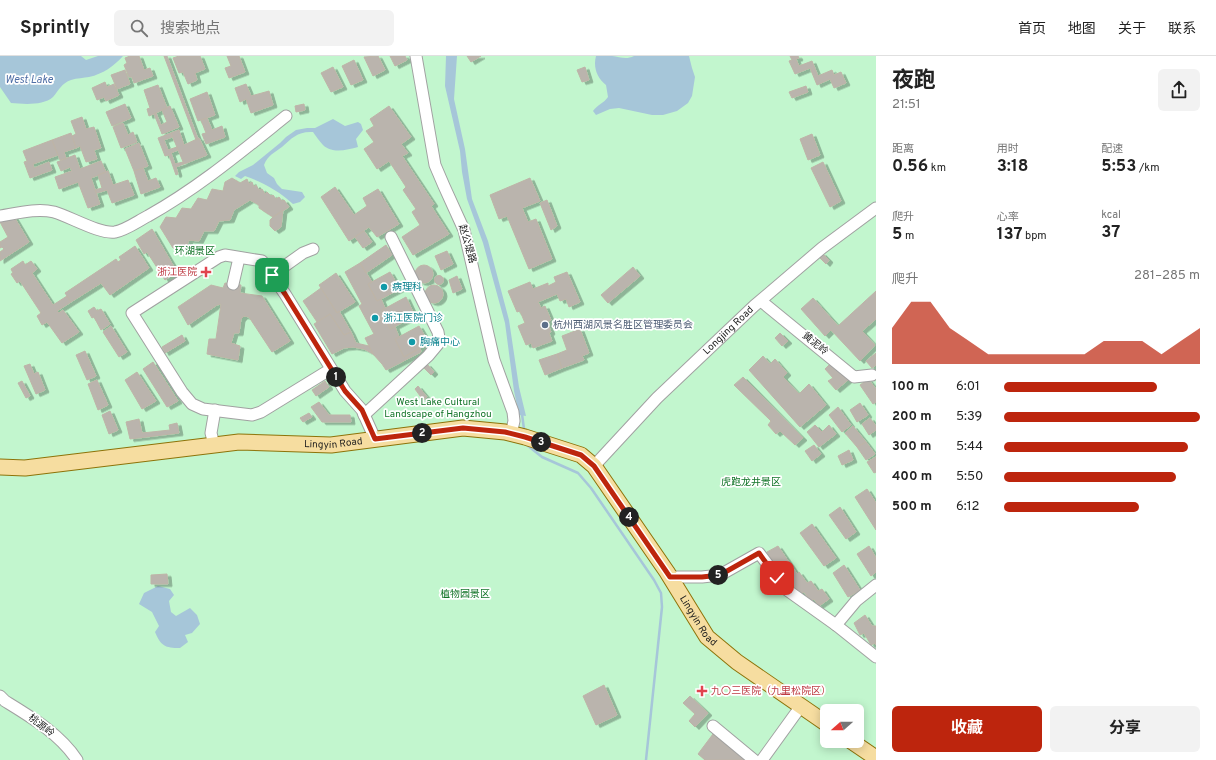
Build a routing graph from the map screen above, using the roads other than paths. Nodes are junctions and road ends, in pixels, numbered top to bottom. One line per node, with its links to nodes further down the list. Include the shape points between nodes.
1 (416, 56): 15 (street, 赵公堤路, via 435,165 464,230 494,360 513,412)
2 (286, 116): 4 (street, via 193,188 115,232 101,230 54,212 38,210)
3 (876, 208): 10 (street, Longjing Road, via 822,248)
4 (0, 216)
5 (391, 237): 14 (street, via 439,338 438,344 428,356)
6 (313, 249): 8 (street)
7 (239, 258): 8 (street, via 262,261); 9 (street); 13 (street, via 225,255 219,257 132,313 192,404)
8 (272, 275): 11 (street)
9 (233, 284)
10 (761, 300): 12 (street, 黄泥岭, via 854,377); 18 (street, Longjing Road, via 657,398)
11 (331, 369): 13 (street, via 261,412 252,415); 14 (street)
12 (872, 376)
13 (214, 410): 17 (street, via 211,433)
14 (364, 414): 16 (street)
15 (511, 434): 16 (main road, Lingyin Road, via 463,428); 18 (main road, Lingyin Road, via 581,455)
16 (375, 439): 17 (main road, Lingyin Road, via 331,445 239,442)
17 (214, 445): 19 (main road, Lingyin Road, via 25,468)
18 (594, 466): 20 (main road, Lingyin Road)
19 (0, 467)
20 (670, 577): 22 (street, via 720,575 759,553 787,590); 25 (main road, Lingyin Road, via 707,637 737,662)
21 (876, 585): 22 (street, via 856,601)
22 (836, 625): 23 (street)
23 (876, 657)
24 (0, 696): 30 (street, 桃源岭, via 38,722 71,750)
25 (801, 706): 26 (main road, Lingyin Road); 32 (street)
26 (820, 719)
27 (713, 726): 31 (street)
28 (861, 748): 29 (main road)
29 (876, 758)
30 (77, 760)
31 (754, 760)
32 (762, 760)

